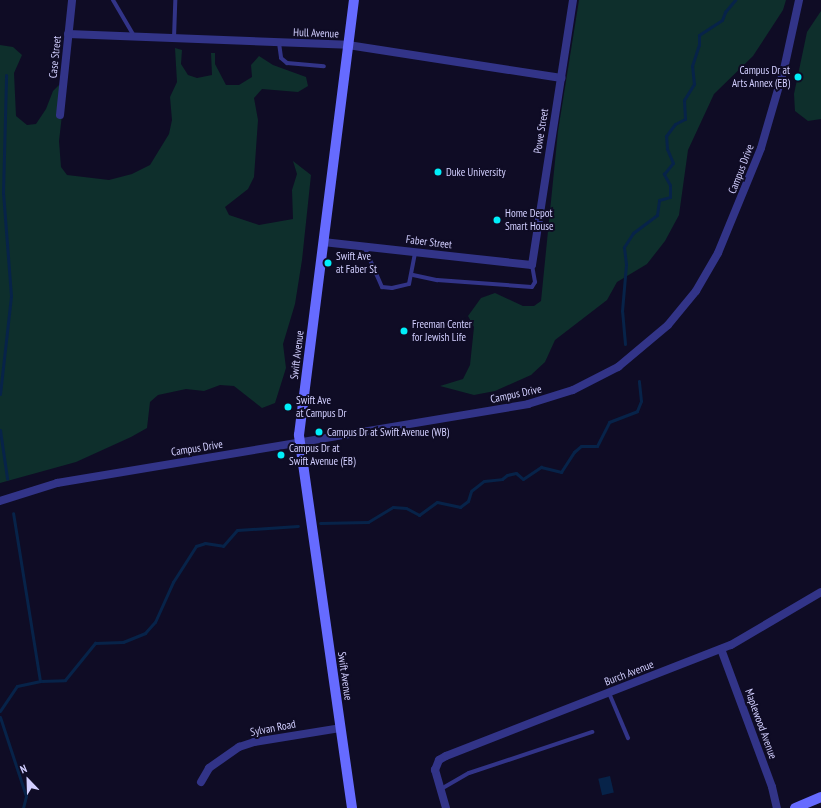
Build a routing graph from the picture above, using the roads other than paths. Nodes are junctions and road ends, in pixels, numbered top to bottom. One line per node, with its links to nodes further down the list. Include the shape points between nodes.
1 (72, 0): 7 (street, Case Street)
2 (113, 0): 8 (lane)
3 (175, 0): 9 (lane)
4 (354, 0): 11 (street, Swift Avenue)
5 (573, 0): 13 (street, Powe Street)
6 (799, 0): 20 (street, Campus Drive, via 776,100 738,210 718,253 696,291 668,325 646,346 604,375 553,397 489,411)
7 (68, 34): 8 (street, Hull Avenue); 14 (street, Case Street)
8 (135, 36): 9 (street, Hull Avenue)
9 (174, 38): 10 (street, Hull Avenue)
10 (279, 42): 11 (street, Hull Avenue); 12 (lane, via 281,58 287,63)
11 (348, 45): 13 (street, Hull Avenue); 15 (street, Swift Avenue)
12 (324, 66)
13 (561, 78): 18 (street, Powe Street)
14 (60, 115)
15 (323, 242): 16 (street, Faber Street); 20 (street, Swift Avenue)
16 (364, 246): 17 (street, Faber Street); 19 (lane, via 382,287 392,288 410,284)
17 (415, 252): 18 (street, Faber Street); 19 (lane)
18 (532, 265): 19 (lane, via 535,282 532,286 437,280)
19 (413, 275)
20 (299, 443): 21 (street, Campus Drive, via 57,483); 25 (street, Swift Avenue)
21 (0, 501)
22 (821, 592): 23 (street, Burch Avenue)
23 (721, 649): 24 (street, Burch Avenue); 33 (street, Maplewood Avenue, via 772,787)
24 (609, 692): 27 (lane); 29 (street, Burch Avenue, via 439,760 435,770)
25 (340, 728): 28 (street, Sylvan Road, via 254,742 239,747 209,768); 31 (street, Swift Avenue)
26 (592, 732): 29 (lane, via 469,774)
27 (628, 738)
28 (201, 782)
29 (440, 789): 32 (street)
30 (816, 802): 34 (street)
31 (352, 808)
32 (446, 808)
33 (777, 808)
34 (796, 808)

